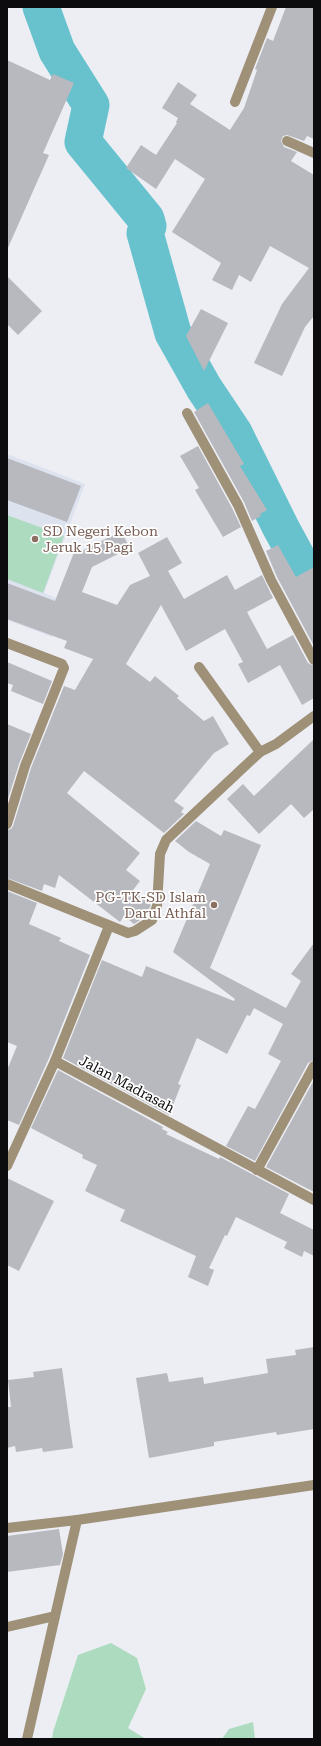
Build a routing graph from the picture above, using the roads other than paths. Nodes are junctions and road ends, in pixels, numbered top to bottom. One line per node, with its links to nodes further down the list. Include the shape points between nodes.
1 (272, 7): 2 (street)
2 (235, 102)
3 (287, 141): 4 (street)
4 (314, 153)
5 (187, 413): 7 (street, via 238,505 271,580)
6 (7, 643): 11 (street, via 62,664 64,668 25,766)
7 (314, 660)
8 (199, 667): 10 (street)
9 (314, 716): 10 (street, via 276,744)
10 (260, 752): 13 (street, via 166,840 160,854 157,906 152,920 128,933)
11 (7, 824)
12 (7, 884): 13 (street)
13 (109, 926): 14 (street)
14 (55, 1061): 16 (street); 17 (street, Jalan Madrasah)
15 (314, 1066): 17 (street)
16 (7, 1166)
17 (258, 1170): 18 (street, Jalan Madrasah)
18 (314, 1200)
19 (314, 1485): 20 (street)
20 (77, 1520): 21 (street); 22 (street)
21 (7, 1528)
22 (55, 1616): 23 (street); 24 (street)
23 (7, 1627)
24 (27, 1739)

